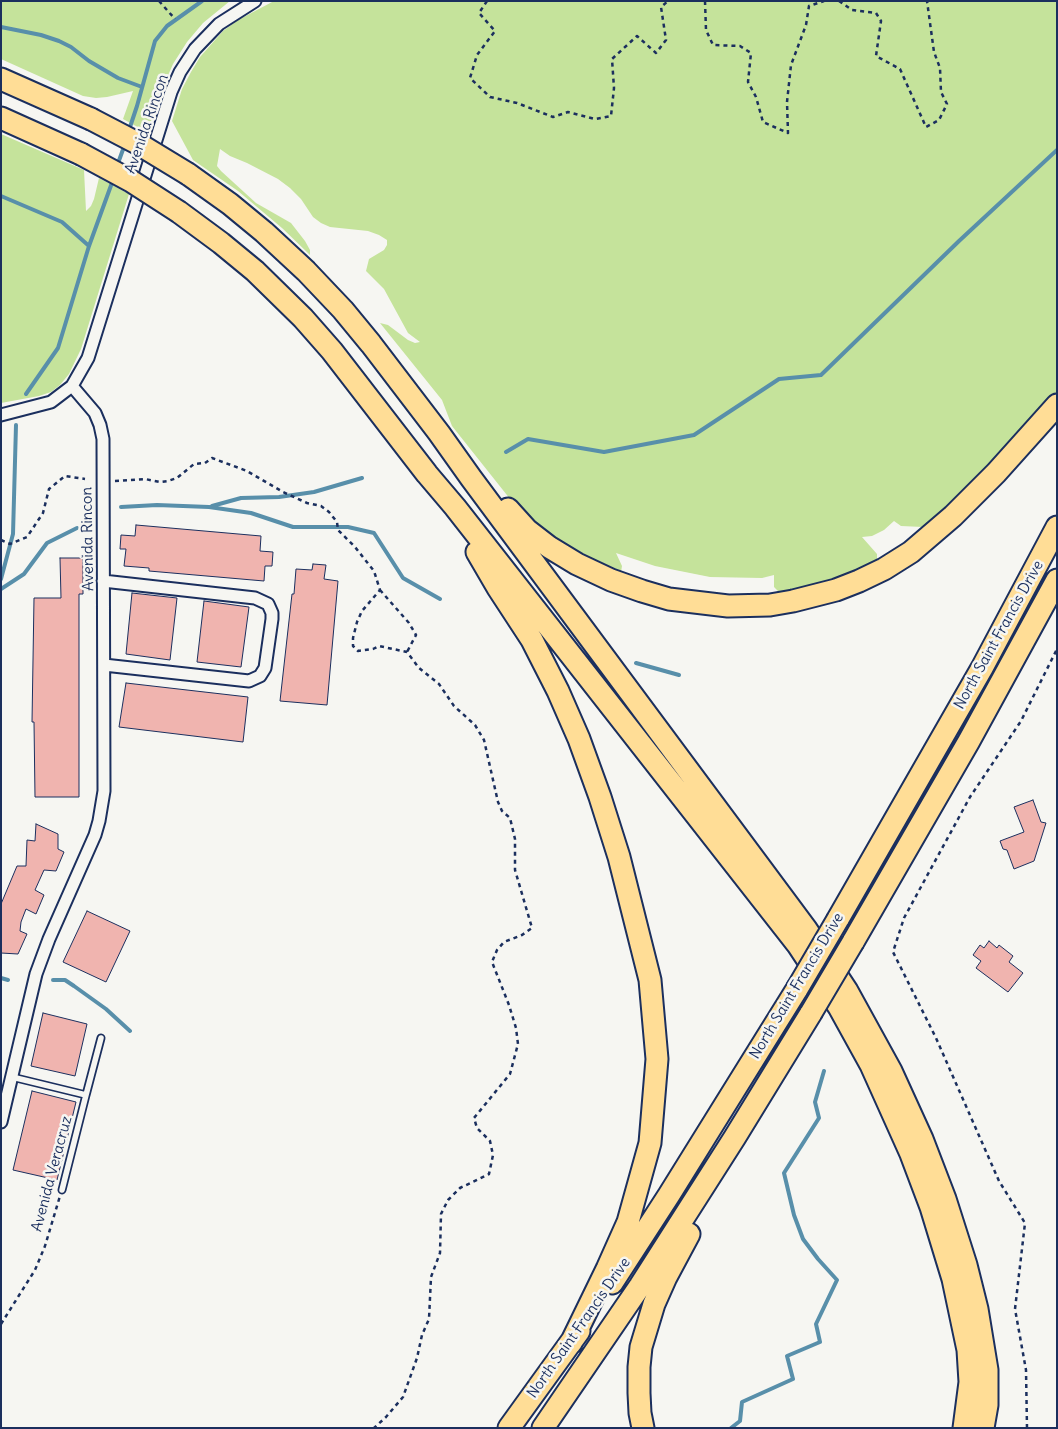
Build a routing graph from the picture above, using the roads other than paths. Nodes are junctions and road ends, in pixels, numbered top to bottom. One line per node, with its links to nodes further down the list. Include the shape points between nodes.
1 (255, 1): 6 (street, Avenida Rincon, via 219,24 195,49 180,72 88,358)
2 (1, 74): 4 (highway)
3 (1, 79): 4 (highway)
4 (36, 94): 9 (highway, bridge, via 137,143 188,174 257,226 343,310)
5 (1, 118): 10 (highway, bridge, via 131,180 179,212 255,271 332,351)
6 (72, 386): 8 (street, via 51,402); 13 (street, Avenida Rincon, via 94,413 102,432)
7 (1057, 405): 9 (highway, via 953,516 911,552 884,569 817,596 770,604 728,606 669,599 611,580 577,564 527,530)
8 (1, 415)
9 (439, 433): 26 (highway, via 806,929 872,1034 922,1139 966,1265 987,1370)
10 (427, 474): 21 (highway, via 532,640 562,700 606,815 650,980 657,1059 650,1143 628,1222); 25 (highway, via 798,945 839,1007 871,1065 912,1154 953,1279 968,1350 970,1382)
11 (1057, 527): 21 (highway, North Saint Francis Drive, bridge, via 982,668 838,919 669,1195)
12 (1057, 580): 19 (highway, North Saint Francis Drive, bridge, via 974,734)
13 (103, 581): 14 (street, Avenida Rincon); 14 (street, via 255,598 268,604 272,613 265,668 260,676 249,681)
14 (104, 665): 16 (street, Avenida Rincon, via 105,777 99,821 40,962)
15 (101, 1038): 17 (lane, Avenida Veracruz)
16 (12, 1077): 17 (lane); 18 (street, Avenida Rincon)
17 (86, 1095): 20 (lane, Avenida Veracruz)
18 (1, 1122)
19 (735, 1137): 23 (highway, North Saint Francis Drive, via 640,1286); 24 (highway, via 706,1204 666,1276 647,1324 639,1367)
20 (62, 1190)
21 (571, 1343): 22 (highway, North Saint Francis Drive)
22 (509, 1428)
23 (543, 1428)
24 (643, 1428)
25 (964, 1428)
26 (983, 1428)

